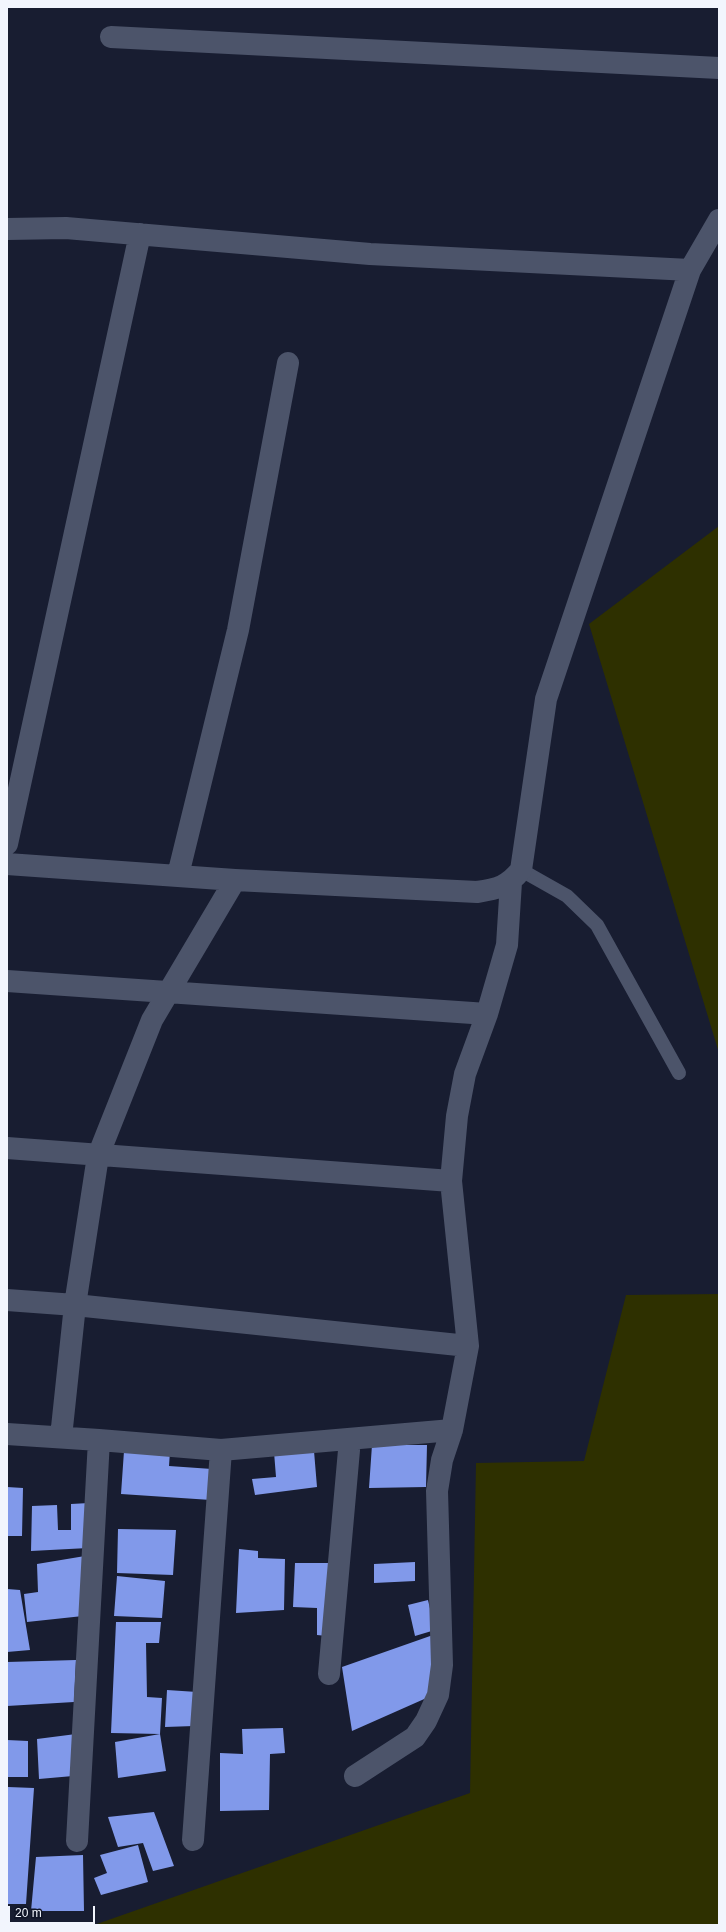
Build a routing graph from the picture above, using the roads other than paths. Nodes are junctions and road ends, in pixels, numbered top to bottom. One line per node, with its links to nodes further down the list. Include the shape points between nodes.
1 (111, 37): 2 (street)
2 (719, 68)
3 (719, 220): 6 (street)
4 (7, 230): 5 (street, via 66,228)
5 (140, 234): 6 (street, via 370,254); 8 (street)
6 (690, 270): 11 (street, via 546,699)
7 (288, 363): 10 (street, via 238,630)
8 (7, 844)
9 (7, 864): 10 (street)
10 (178, 875): 12 (street)
11 (516, 876): 12 (street, via 495,889 477,892); 15 (street, via 506,945); 16 (lane, via 567,896 596,925)
12 (235, 880): 14 (street)
13 (7, 981): 14 (street)
14 (170, 992): 15 (street); 18 (street, via 152,1020)
15 (487, 1014): 19 (street, via 465,1074 457,1116)
16 (679, 1072)
17 (7, 1148): 18 (street)
18 (98, 1156): 19 (street); 21 (street)
19 (451, 1181): 22 (street)
20 (7, 1300): 21 (street)
21 (75, 1305): 22 (street); 25 (street)
22 (468, 1346): 23 (street)
23 (452, 1430): 26 (street); 30 (street, via 442,1460 437,1491 442,1665 438,1695 415,1737)
24 (7, 1434): 25 (street)
25 (61, 1437): 27 (street)
26 (350, 1439): 28 (street); 29 (street)
27 (99, 1440): 28 (street); 32 (street)
28 (221, 1450): 31 (street)
29 (329, 1674)
30 (355, 1776)
31 (193, 1840)
32 (77, 1841)

